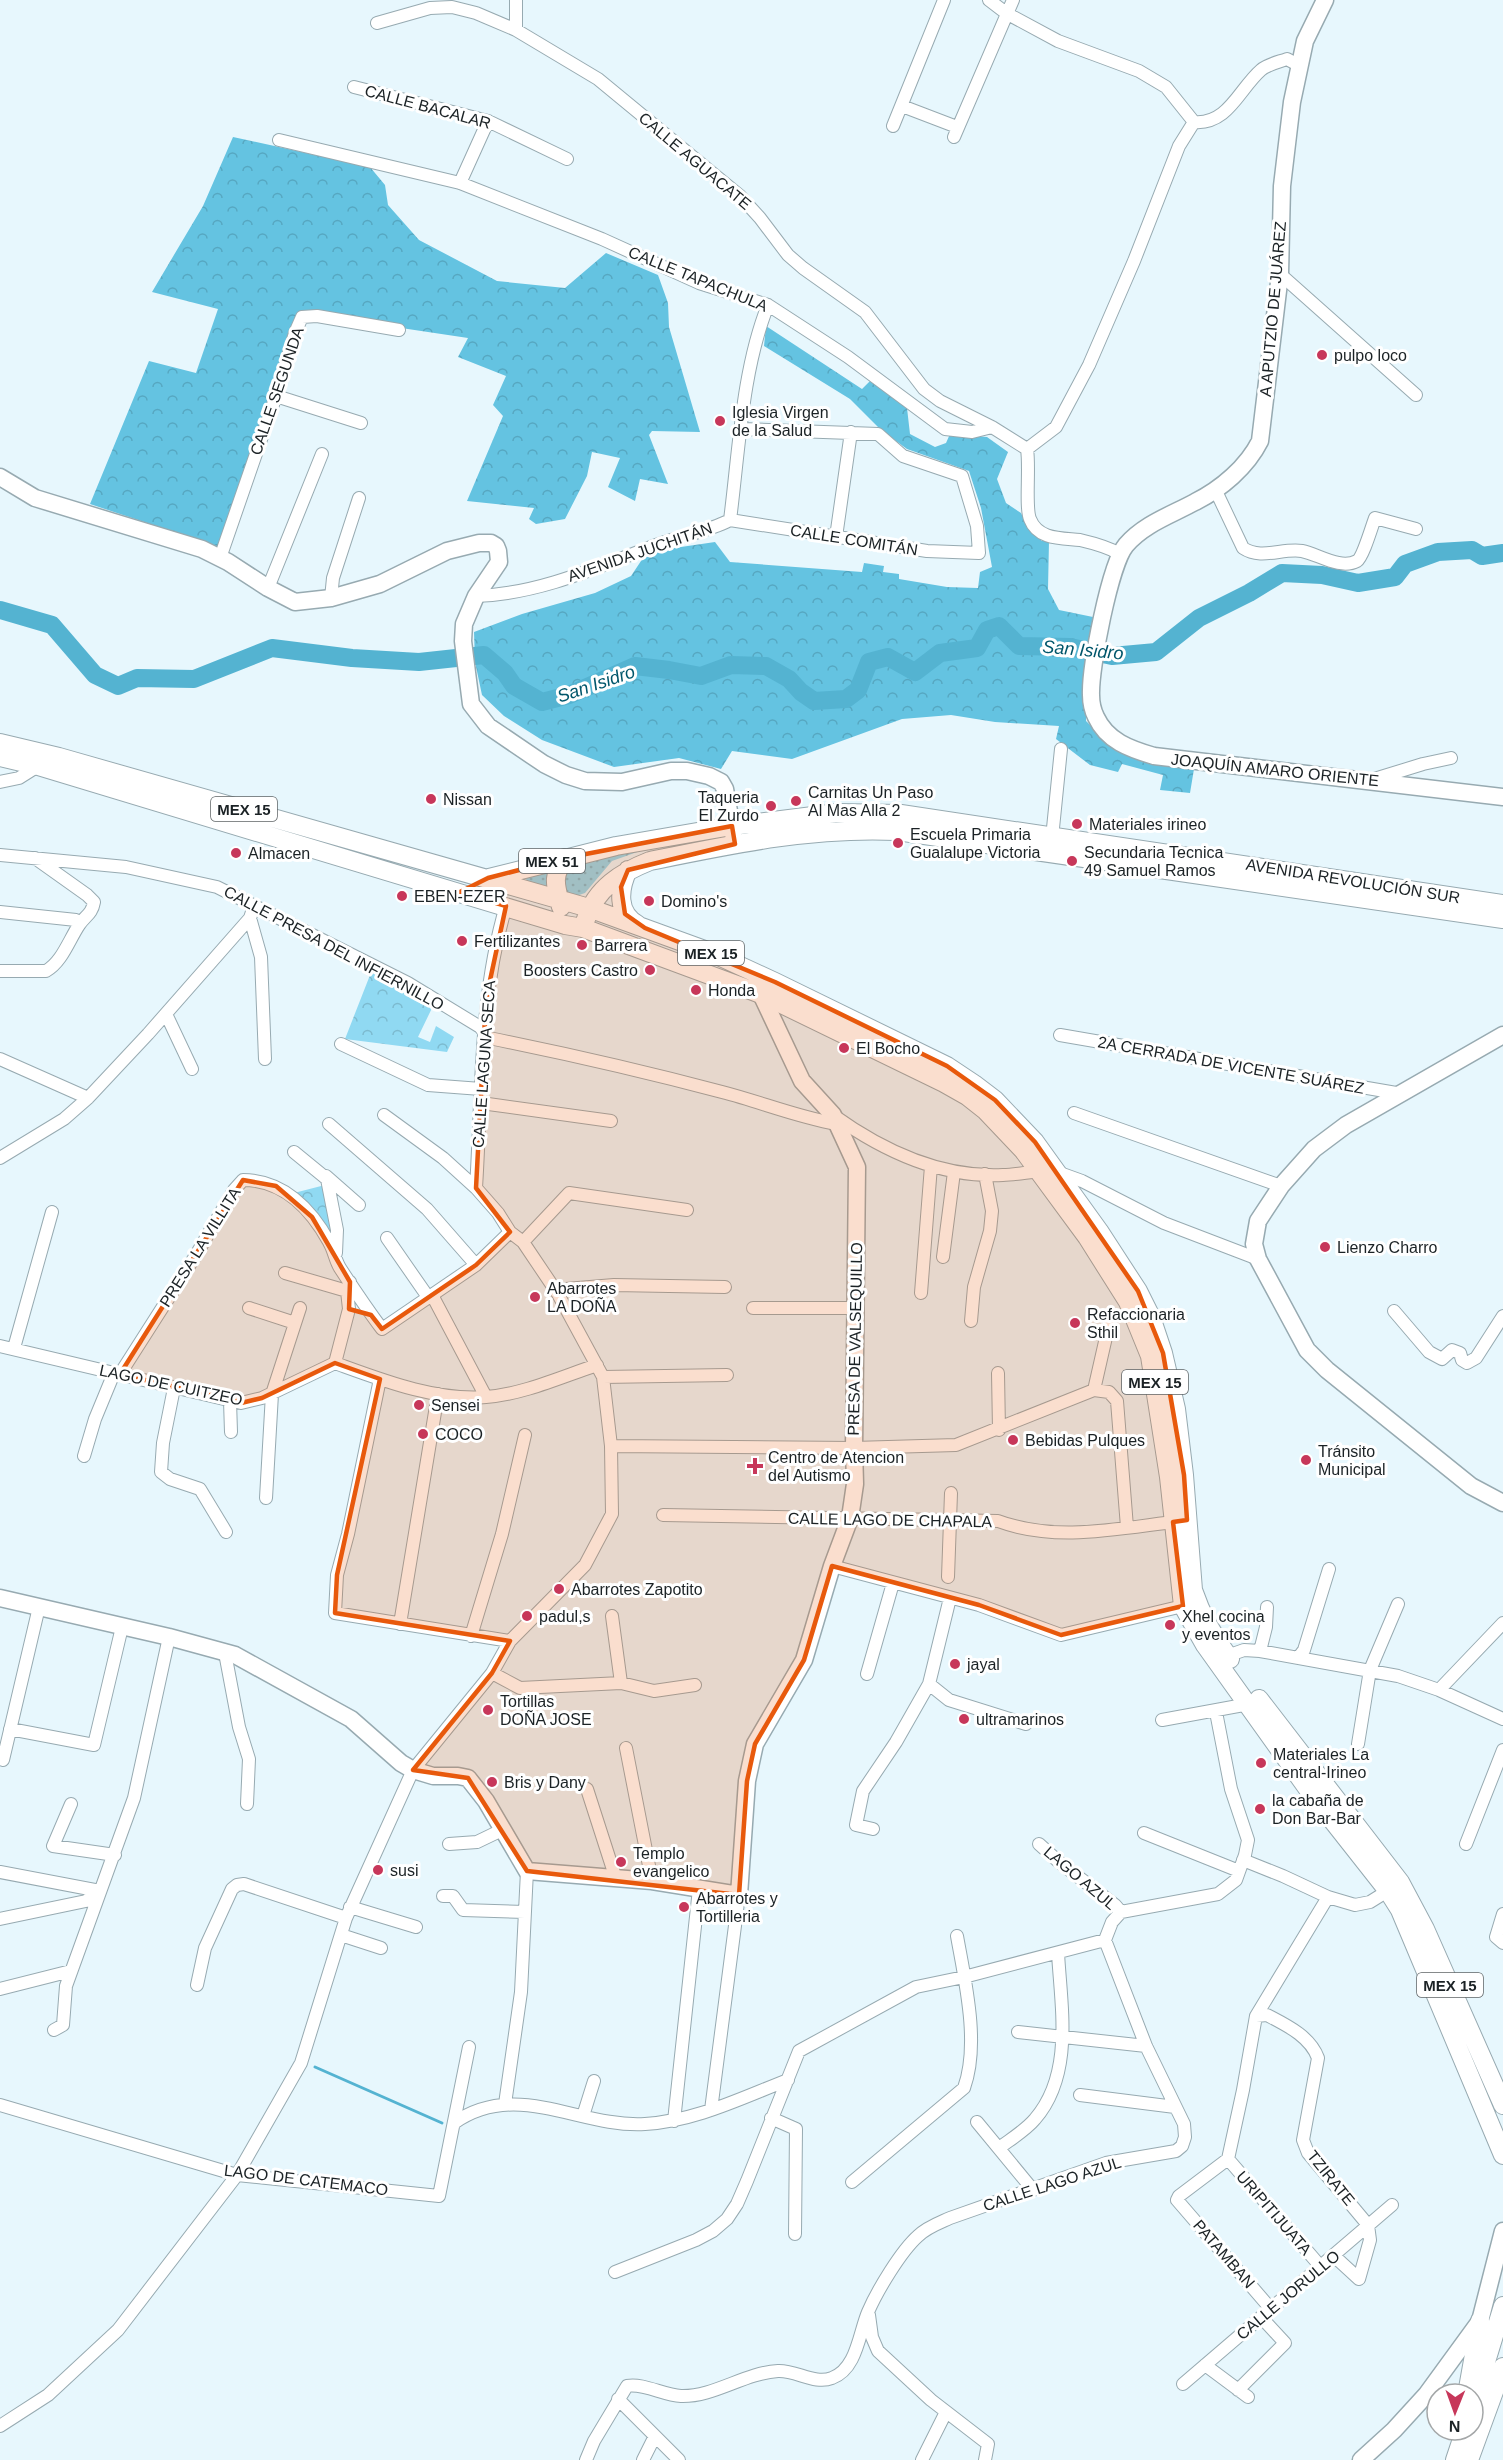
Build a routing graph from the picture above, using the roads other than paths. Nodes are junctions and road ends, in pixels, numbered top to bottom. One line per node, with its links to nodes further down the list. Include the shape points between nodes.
1 (516, 0): 8 (street)
2 (944, 0): 11 (street)
3 (989, 0): 6 (street)
4 (1013, 0): 6 (street)
5 (1325, 0): 9 (street, A APUTZIO DE JUÁREZ, via 1305,41)
6 (1006, 13): 11 (street, via 955,132); 13 (street, via 1058,41 1139,71 1166,87)
7 (377, 23): 8 (street, CALLE AGUACATE, via 430,8 452,8 476,13)
8 (516, 30): 24 (street, CALLE AGUACATE, via 598,79 740,196 788,255 865,312 924,388 940,401)
9 (1300, 66): 13 (street, via 1287,59 1262,68 1222,116 1207,123); 18 (street, A APUTZIO DE JUÁREZ, via 1282,186)
10 (354, 87): 12 (street, CALLE BACALAR)
11 (902, 106): 14 (street)
12 (488, 121): 16 (street, CALLE BACALAR); 17 (street)
13 (1194, 122): 27 (street, via 1179,146 1089,365 1056,427)
14 (893, 126)
15 (279, 140): 17 (street, CALLE TAPACHULA)
16 (567, 159)
17 (460, 183): 19 (street, CALLE TAPACHULA, via 602,239 699,283)
18 (1280, 274): 21 (street); 30 (street, A APUTZIO DE JUÁREZ, via 1260,441 1244,464)
19 (768, 305): 24 (street, CALLE TAPACHULA, via 848,357 945,429 972,432); 25 (street, AVENIDA JUCHITÁN, via 756,334)
20 (399, 330): 22 (street, CALLE SEGUNDA, via 302,317)
21 (1416, 395)
22 (276, 396): 23 (street); 36 (street, CALLE SEGUNDA)
23 (361, 423)
24 (992, 427): 27 (street)
25 (742, 429): 26 (street); 32 (street, AVENIDA JUCHITÁN)
26 (851, 432): 34 (street); 34 (street, CALLE COMITÁN, via 878,434 903,456 962,476 977,526 979,553 927,551)
27 (1026, 448): 35 (street, via 1030,518 1036,528 1054,538 1081,541)
28 (322, 453): 37 (street)
29 (0, 477): 36 (street, via 35,498 202,549)
30 (1215, 489): 33 (street, via 1243,548 1255,554 1302,551 1330,562 1353,562 1360,557 1375,518); 35 (street, A APUTZIO DE JUÁREZ, via 1146,527)
31 (359, 498): 39 (street, via 333,578)
32 (730, 520): 34 (street, CALLE COMITÁN); 38 (street, AVENIDA JUCHITÁN, via 555,582 501,595)
33 (1416, 529)
34 (836, 537)
35 (1120, 554): 45 (street, JOAQUÍN AMARO ORIENTE, via 1102,616 1090,698 1094,715 1113,739 1154,756)
36 (220, 558): 37 (street)
37 (268, 588): 39 (street, via 295,602)
38 (476, 596): 39 (street, via 499,562 496,546 491,543 447,551 394,578); 48 (street, via 464,624 463,641 471,704 488,726 526,753 585,781 622,782 671,771 700,772 721,782 725,789)
39 (331, 598)
40 (0, 743): 54 (main road, MEX 15)
41 (1061, 749): 49 (street)
42 (0, 757): 44 (main road, MEX 15)
43 (1450, 758): 45 (street)
44 (38, 766): 46 (street, via 19,778); 55 (main road, MEX 15)
45 (1371, 780): 47 (street, JOAQUÍN AMARO ORIENTE)
46 (0, 782)
47 (1503, 797)
48 (733, 835): 49 (main road, AVENIDA REVOLUCIÓN SUR / MEX 51, via 837,813 891,814); 52 (main road, AVENIDA REVOLUCIÓN SUR / MEX 51); 53 (main road, AVENIDA REVOLUCIÓN SUR / MEX 51); 62 (main road, AVENIDA REVOLUCIÓN SUR / MEX 51, via 897,831)
49 (1052, 838): 57 (main road, AVENIDA REVOLUCIÓN SUR / MEX 51)
50 (0, 855): 51 (street, CALLE PRESA DEL INFIERNILLO)
51 (32, 857): 61 (street, CALLE PRESA DEL INFIERNILLO, via 126,867 217,887); 63 (street, via 94,902 93,910)
52 (565, 858): 54 (main road, AVENIDA REVOLUCIÓN SUR / MEX 51); 56 (main road, via 557,868)
53 (628, 870): 59 (main road, AVENIDA REVOLUCIÓN SUR / MEX 51, via 608,884); 65 (main road, via 621,887 622,905 631,921)
54 (488, 878): 55 (main road, AVENIDA REVOLUCIÓN SUR / MEX 51); 56 (main road, MEX 15)
55 (460, 892): 58 (main road, MEX 15)
56 (559, 898): 59 (main road, MEX 15); 64 (main road)
57 (1503, 904)
58 (506, 906): 64 (main road, MEX 15); 70 (street, CALLE LAGUNA SECA, via 491,967)
59 (589, 908): 64 (main road, AVENIDA REVOLUCIÓN SUR / MEX 51); 65 (main road, MEX 15)
60 (0, 912): 63 (street, via 76,920)
61 (252, 912): 69 (street); 70 (street, CALLE PRESA DEL INFIERNILLO, via 408,983 480,1027); 75 (street, via 261,957)
62 (1503, 919)
63 (79, 925): 66 (street, via 52,968)
64 (574, 927): 68 (main road, MEX 15)
65 (645, 928): 67 (main road, MEX 15)
66 (0, 971)
67 (774, 982): 68 (street); 90 (main road, MEX 15, via 947,1066 974,1083 1035,1142)
68 (761, 994): 83 (street, PRESA DE VALSEQUILLO, via 802,1081); 90 (main road, MEX 15, via 967,1096)
69 (166, 1014): 76 (street); 79 (street)
70 (484, 1035): 77 (street, CALLE LAGUNA SECA); 83 (street, CALLE PRESA DEL INFIERNILLO, via 726,1093 794,1115)
71 (1059, 1035): 78 (street, 2A CERRADA DE VICENTE SUÁREZ)
72 (1503, 1035): 78 (street)
73 (341, 1044): 77 (street, via 428,1085)
74 (0, 1059): 79 (street)
75 (265, 1059)
76 (192, 1069)
77 (481, 1089): 80 (street, CALLE LAGUNA SECA)
78 (1402, 1094): 93 (street, via 1346,1125 1314,1149)
79 (88, 1098): 87 (street, via 64,1119)
80 (481, 1102): 84 (street); 94 (street, CALLE LAGUNA SECA)
81 (1074, 1113): 93 (street)
82 (384, 1115): 94 (street)
83 (835, 1120): 88 (street, CALLE PRESA DEL INFIERNILLO, via 873,1143); 114 (street, PRESA DE VALSEQUILLO, via 857,1167)
84 (611, 1121)
85 (329, 1124): 104 (street, via 427,1209)
86 (294, 1152): 92 (street)
87 (0, 1158)
88 (931, 1166): 89 (street, CALLE PRESA DEL INFIERNILLO); 109 (street)
89 (954, 1172): 91 (street, CALLE PRESA DEL INFIERNILLO); 101 (street)
90 (1048, 1172): 91 (street, CALLE PRESA DEL INFIERNILLO); 102 (street, via 1082,1181 1164,1223); 149 (main road, MEX 15, via 1078,1200 1151,1317 1176,1409 1184,1475)
91 (985, 1174): 119 (street, via 992,1211 974,1287)
92 (326, 1176): 95 (street); 103 (street, via 337,1230)
93 (1281, 1186): 102 (street, via 1258,1221 1254,1244)
94 (476, 1188): 98 (street)
95 (359, 1205)
96 (687, 1210): 100 (street, via 568,1193)
97 (52, 1212): 123 (street)
98 (510, 1232): 100 (street); 104 (street)
99 (387, 1238): 110 (street)
100 (524, 1242): 108 (street)
101 (944, 1257)
102 (1258, 1259): 145 (street, via 1307,1350 1326,1370 1471,1486)
103 (336, 1260): 106 (street, PRESA LA VILLITA); 126 (street, PRESA LA VILLITA, via 322,1230 291,1194 267,1183 243,1180)
104 (476, 1265): 110 (street)
105 (285, 1274): 106 (street)
106 (348, 1286): 115 (street); 117 (street, PRESA LA VILLITA)
107 (724, 1287): 108 (street, via 614,1285)
108 (554, 1290): 125 (street)
109 (921, 1293)
110 (430, 1296): 117 (street, PRESA LA VILLITA, via 382,1329); 135 (street)
111 (249, 1308): 120 (street)
112 (300, 1308): 120 (street)
113 (753, 1308): 114 (street)
114 (856, 1308): 141 (street, PRESA DE VALSEQUILLO)
115 (349, 1309): 117 (street); 124 (street)
116 (1394, 1311): 118 (street, via 1430,1352 1442,1359 1452,1350 1467,1363 1476,1358)
117 (371, 1315)
118 (1503, 1316)
119 (971, 1321)
120 (295, 1323): 133 (street)
121 (1109, 1324): 132 (street)
122 (0, 1346): 123 (street, LAGO DE CUITZEO)
123 (14, 1348): 126 (street, LAGO DE CUITZEO)
124 (335, 1363): 130 (street); 133 (street, LAGO DE CUITZEO)
125 (597, 1365): 129 (street); 135 (street)
126 (117, 1373): 131 (street, LAGO DE CUITZEO); 142 (street, via 95,1419)
127 (998, 1373): 137 (street)
128 (727, 1375): 129 (street)
129 (603, 1377): 140 (street)
130 (380, 1379): 134 (street); 164 (street, via 337,1575 335,1614)
131 (174, 1388): 136 (street, LAGO DE CUITZEO); 151 (street, via 161,1472 200,1489)
132 (1094, 1390): 137 (street); 150 (street, via 1109,1392 1117,1401)
133 (272, 1394): 136 (street, LAGO DE CUITZEO, via 252,1402); 144 (street)
134 (438, 1394): 135 (street); 164 (street)
135 (486, 1397)
136 (230, 1401): 138 (street)
137 (999, 1430): 141 (street, via 956,1445)
138 (231, 1432)
139 (525, 1435): 166 (street, via 502,1534)
140 (611, 1446): 141 (street); 168 (street, via 612,1514 585,1565)
141 (854, 1448): 147 (street, PRESA DE VALSEQUILLO, via 855,1484)
142 (84, 1456)
143 (951, 1493): 148 (street)
144 (266, 1498)
145 (1503, 1503)
146 (663, 1515): 147 (street, CALLE LAGO DE CHAPALA)
147 (850, 1518): 148 (street, CALLE LAGO DE CHAPALA); 152 (street, PRESA DE VALSEQUILLO)
148 (950, 1521): 150 (street, CALLE LAGO DE CHAPALA, via 998,1521 1021,1530 1086,1533); 154 (street)
149 (1180, 1521): 150 (street, CALLE LAGO DE CHAPALA); 159 (main road, MEX 15); 171 (main road, MEX 15, via 1197,1603)
150 (1127, 1527)
151 (226, 1532)
152 (832, 1566): 155 (street); 209 (street, PRESA DE VALSEQUILLO, via 804,1660 754,1744 747,1781)
153 (1329, 1569): 172 (street, via 1304,1650)
154 (948, 1577)
155 (893, 1583): 157 (street); 175 (street)
156 (0, 1598): 160 (street)
157 (950, 1598): 159 (street, via 1061,1635); 177 (street)
158 (1398, 1604): 173 (street)
159 (1183, 1606): 180 (main road, MEX 15, via 1205,1645)
160 (39, 1607): 165 (street); 185 (street)
161 (1267, 1607): 169 (street)
162 (612, 1616): 176 (street)
163 (1503, 1623): 179 (street)
164 (400, 1624): 166 (street)
165 (122, 1627): 167 (street); 185 (street, via 94,1745)
166 (471, 1636): 168 (street)
167 (169, 1637): 170 (street); 200 (street, via 134,1798)
168 (510, 1641): 174 (street)
169 (1260, 1651): 171 (street, via 1244,1650); 172 (street)
170 (225, 1653): 190 (street, via 351,1719); 193 (street, via 249,1759)
171 (1227, 1656): 206 (main road, MEX 15)
172 (1298, 1658): 173 (street)
173 (1370, 1670): 179 (street); 186 (street)
174 (492, 1673): 176 (street, via 520,1688); 190 (street)
175 (867, 1674)
176 (621, 1683): 178 (street, via 654,1691)
177 (929, 1684): 184 (street, via 949,1700); 195 (street, via 863,1791 856,1824)
178 (695, 1685)
179 (1438, 1690): 182 (street)
180 (1249, 1704): 181 (street); 206 (main road, MEX 15, via 1310,1792)
181 (1216, 1712): 183 (street); 201 (street, via 1231,1789 1248,1840)
182 (1503, 1719)
183 (1162, 1720)
184 (1026, 1724)
185 (10, 1729): 189 (street)
186 (1358, 1744)
187 (626, 1748): 205 (street)
188 (1503, 1750): 199 (street)
189 (3, 1760)
190 (413, 1770): 194 (street, via 468,1779); 214 (street)
191 (586, 1789): 204 (street)
192 (71, 1804): 200 (street, via 53,1846)
193 (247, 1804)
194 (504, 1829): 197 (street, via 477,1842); 202 (street)
195 (873, 1829)
196 (1144, 1833): 201 (street)
197 (449, 1844)
198 (1039, 1844): 213 (street, LAGO AZUL)
199 (1466, 1844)
200 (115, 1855): 208 (street)
201 (1241, 1866): 211 (street, via 1283,1876); 213 (street, via 1236,1880 1218,1894)
202 (526, 1871): 204 (street); 212 (street)
203 (0, 1872): 208 (street)
204 (616, 1879): 205 (street)
205 (652, 1881): 207 (street)
206 (1394, 1887): 211 (street, via 1370,1902 1355,1905); 239 (main road, MEX 15, via 1425,1929); 248 (main road, MEX 15)
207 (699, 1889): 209 (street); 244 (street)
208 (100, 1890): 216 (street, via 86,1901); 224 (street)
209 (739, 1895): 241 (street, PRESA DE VALSEQUILLO)
210 (443, 1896): 212 (street, via 453,1896 463,1910)
211 (1328, 1897): 228 (street)
212 (525, 1912): 238 (street, via 521,1992)
213 (1121, 1912): 220 (street)
214 (348, 1913): 217 (street); 218 (street); 226 (street, via 237,1885 205,1948)
215 (1503, 1914): 221 (street, via 1496,1937)
216 (0, 1918)
217 (416, 1927)
218 (341, 1935): 222 (street); 250 (street, via 301,2063)
219 (957, 1936): 225 (street)
220 (1105, 1940): 223 (street); 232 (street, CALLE LAGO AZUL)
221 (1503, 1942)
222 (381, 1948)
223 (1058, 1953): 225 (street); 231 (street)
224 (71, 1971): 227 (street); 229 (street, via 63,2025)
225 (964, 1977): 234 (street, via 916,1987 799,2051); 251 (street, via 970,2029 969,2073 964,2088)
226 (197, 1984)
227 (0, 1989)
228 (1256, 2016): 249 (street); 254 (street, TZIRATE, via 1267,2014 1314,2047 1318,2058 1303,2140 1308,2153)
229 (54, 2030)
230 (1018, 2032): 231 (street)
231 (1062, 2036): 232 (street); 247 (street, via 1057,2080 1049,2099 1034,2120)
232 (1146, 2046): 240 (street, CALLE LAGO AZUL)
233 (469, 2047): 246 (street)
234 (788, 2079): 241 (street); 243 (street)
235 (594, 2081): 242 (street)
236 (1080, 2095): 240 (street)
237 (0, 2104): 250 (street, LAGO DE CATEMACO)
238 (505, 2104): 242 (street, via 521,2103); 246 (street, via 467,2114)
239 (1503, 2105)
240 (1175, 2107): 252 (street, CALLE LAGO AZUL, via 1184,2124 1185,2137 1176,2151 1106,2163)
241 (711, 2110): 244 (street)
242 (583, 2116): 244 (street, via 615,2124)
243 (771, 2118): 256 (street, via 796,2129); 259 (street, via 741,2196 727,2220 696,2240)
244 (674, 2121)
245 (977, 2122): 247 (street)
246 (454, 2123): 250 (street, LAGO DE CATEMACO, via 439,2196)
247 (999, 2148): 252 (street)
248 (1503, 2155)
249 (1228, 2158): 258 (street, URIPITIJUATA); 261 (street, PATAMBAN, via 1178,2200)
250 (237, 2175): 272 (street, via 118,2330 48,2396)
251 (852, 2182)
252 (1033, 2190): 262 (street, CALLE LAGO AZUL, via 950,2218 919,2235 898,2260)
253 (1392, 2205): 254 (street, CALLE JORULLO)
254 (1368, 2225): 257 (street, CALLE JORULLO); 257 (street, via 1370,2240 1359,2279)
255 (1503, 2231): 264 (street)
256 (795, 2234)
257 (1334, 2256): 258 (street, CALLE JORULLO)
258 (1321, 2267): 261 (street, CALLE JORULLO)
259 (615, 2272)
260 (1503, 2306): 268 (main road)
261 (1271, 2308): 263 (street, CALLE JORULLO)
262 (868, 2311): 270 (street, CALLE LAGO AZUL, via 848,2365 831,2379 780,2371 753,2375 693,2396 627,2386); 271 (street, via 878,2351)
263 (1261, 2317): 265 (street, CALLE JORULLO); 265 (street, via 1285,2343 1243,2394)
264 (1480, 2321): 267 (main road); 280 (street, via 1426,2395)
265 (1205, 2365): 269 (street, CALLE JORULLO)
266 (1503, 2367): 282 (main road)
267 (1469, 2382)
268 (1480, 2382)
269 (1183, 2384)
270 (618, 2399): 273 (street); 275 (street)
271 (946, 2412): 278 (street); 279 (street, via 988,2444)
272 (0, 2426)
273 (654, 2438): 276 (street); 277 (street)
274 (1461, 2442): 281 (main road)
275 (586, 2460)
276 (643, 2460)
277 (679, 2460)
278 (922, 2460)
279 (985, 2460)
280 (1360, 2460)
281 (1455, 2460)
282 (1469, 2460)

